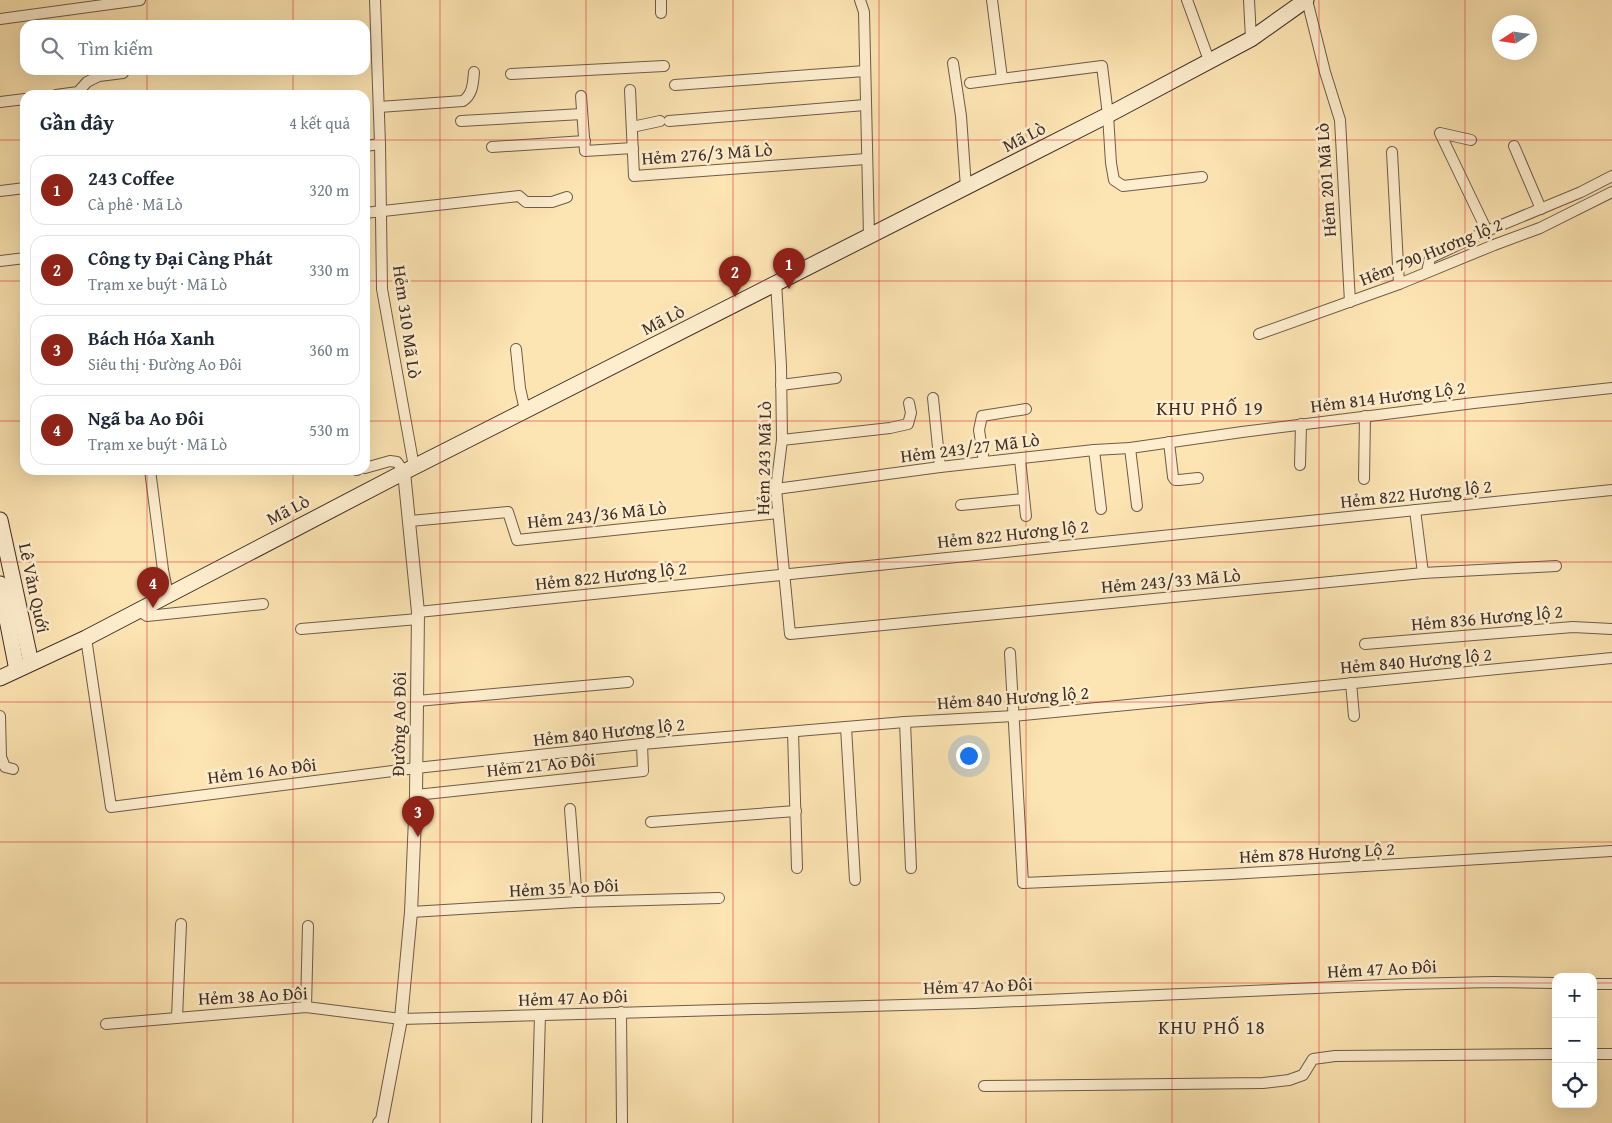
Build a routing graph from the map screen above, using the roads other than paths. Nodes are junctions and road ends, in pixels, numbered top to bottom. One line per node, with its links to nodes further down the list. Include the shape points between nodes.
1 (140, 0): 10 (street)
2 (375, 0): 28 (street, Hẻm 310 Mã Lò)
3 (661, 0): 9 (street)
4 (860, 0): 15 (street, via 864,12)
5 (992, 0): 19 (street)
6 (1187, 0): 13 (street)
7 (1249, 0): 11 (street)
8 (1307, 0): 11 (main road, Mã Lò); 59 (street, Hẻm 201 Mã Lò, via 1340,120)
9 (661, 13)
10 (0, 19)
11 (1251, 40): 13 (main road, Mã Lò)
12 (953, 63): 44 (street)
13 (1210, 63): 30 (main road, Mã Lò)
14 (664, 66): 17 (street)
15 (865, 71): 21 (street); 27 (street)
16 (474, 72): 28 (street, via 472,90 463,101)
17 (512, 74)
18 (107, 75): 22 (street, via 87,82)
19 (1002, 78): 20 (street); 30 (street, via 1102,66)
20 (970, 83)
21 (675, 86)
22 (80, 90)
23 (630, 90): 32 (street, Hẻm 276/3 Mã Lò)
24 (581, 96): 29 (street)
25 (20, 100): 26 (street)
26 (0, 102)
27 (865, 105): 32 (street, via 664,121); 41 (street)
28 (379, 107): 35 (street, Hẻm 310 Mã Lò)
29 (582, 114): 31 (street); 33 (street)
30 (1108, 115): 43 (street, via 1113,177 1118,183 1123,186); 44 (main road, Mã Lò)
31 (461, 121)
32 (632, 127): 39 (street, Hẻm 276/3 Mã Lò)
33 (584, 140): 37 (street); 39 (street, via 585,151)
34 (1471, 140): 52 (street, via 1440,133)
35 (380, 144): 36 (street); 50 (street, Hẻm 310 Mã Lò)
36 (370, 145)
37 (492, 146)
38 (1514, 146): 49 (street)
39 (633, 148): 41 (street, Hẻm 276/3 Mã Lò, via 634,176)
40 (1392, 152): 58 (street)
41 (866, 159): 53 (street)
42 (1612, 176): 49 (street)
43 (1202, 178)
44 (966, 188): 53 (main road, Mã Lò)
45 (20, 189): 46 (street)
46 (0, 191)
47 (1612, 192): 56 (street, Hẻm 790 Hương lộ 2, via 1540,228)
48 (567, 197): 50 (street, via 552,202 526,202 519,196)
49 (1541, 209): 52 (street)
50 (380, 211): 51 (street); 80 (street, Hẻm 310 Mã Lò, via 382,289)
51 (370, 212)
52 (1487, 231): 56 (street, via 1430,258)
53 (869, 236): 57 (main road, Mã Lò)
54 (20, 259): 55 (street)
55 (0, 262)
56 (1427, 272): 58 (street, Hẻm 790 Hương lộ 2)
57 (776, 282): 63 (street, Hẻm 243 Mã Lò); 68 (main road, Mã Lò)
58 (1399, 284): 59 (street, Hẻm 790 Hương lộ 2)
59 (1350, 302): 60 (street, Hẻm 790 Hương lộ 2)
60 (1259, 334)
61 (516, 349): 68 (street)
62 (836, 378): 63 (street)
63 (781, 385): 71 (street, Hẻm 243 Mã Lò)
64 (1612, 388): 69 (street, Hẻm 814 Hương Lộ 2)
65 (933, 398): 79 (street)
66 (909, 403): 71 (street, via 908,424)
67 (1026, 409): 76 (street, via 982,416 979,430)
68 (525, 410): 80 (main road, Mã Lò)
69 (1365, 416): 70 (street, Hẻm 814 Hương Lộ 2); 83 (street)
70 (1302, 424): 72 (street, Hẻm 814 Hương Lộ 2); 77 (street)
71 (782, 440): 84 (street, Hẻm 243 Mã Lò)
72 (1169, 442): 73 (street, Hẻm 243/27 Mã Lò); 82 (street, via 1175,480)
73 (1130, 448): 74 (street, Hẻm 243/27 Mã Lò); 88 (street)
74 (1094, 450): 75 (street, Hẻm 243/27 Mã Lò); 89 (street)
75 (1020, 459): 76 (street, Hẻm 243/27 Mã Lò); 86 (street)
76 (984, 462): 79 (street, Hẻm 243/27 Mã Lò)
77 (1300, 465)
78 (370, 467): 80 (street, via 390,461)
79 (940, 467): 84 (street, Hẻm 243/27 Mã Lò)
80 (409, 469): 94 (street, Đường Ao Đôi); 99 (main road, Mã Lò)
81 (151, 475): 99 (street)
82 (1198, 478)
83 (1364, 478)
84 (776, 489): 91 (street, Hẻm 243 Mã Lò)
85 (1612, 490): 90 (street, Hẻm 822 Hương lộ 2)
86 (1024, 498): 87 (street); 92 (street)
87 (961, 505)
88 (1137, 506)
89 (1101, 509)
90 (1415, 510): 96 (street); 97 (street, Hẻm 822 Hương lộ 2)
91 (778, 513): 94 (street, Hẻm 243/36 Mã Lò, via 517,540 508,512); 97 (street, Hẻm 243 Mã Lò)
92 (1026, 516)
93 (0, 520): 110 (main road, Lê Văn Quới)
94 (410, 521): 102 (street, Đường Ao Đôi)
95 (1556, 566): 96 (street, Hẻm 243/33 Mã Lò)
96 (1422, 574): 105 (street, Hẻm 243/33 Mã Lò)
97 (784, 575): 102 (street, Hẻm 822 Hương lộ 2); 105 (street, Hẻm 243 Mã Lò)
98 (0, 584): 110 (main road, Lê Văn Quới)
99 (168, 595): 101 (main road, Mã Lò)
100 (263, 604): 101 (street, via 147,616)
101 (139, 611): 106 (main road, Mã Lò)
102 (418, 615): 103 (street, Hẻm 822 Hương lộ 2); 114 (street, Đường Ao Đôi)
103 (301, 629)
104 (1612, 629): 107 (street, Hẻm 836 Hương lộ 2, via 1572,627)
105 (790, 634)
106 (86, 638): 110 (main road, Mã Lò); 122 (street, Hẻm 16 Ao Đôi, via 111,806)
107 (1365, 644)
108 (1010, 654): 116 (street)
109 (1612, 658): 113 (street, Hẻm 840 Hương lộ 2)
110 (24, 667): 111 (main road, Mã Lò)
111 (0, 678)
112 (628, 682): 114 (street)
113 (1351, 683): 116 (street, Hẻm 840 Hương lộ 2); 117 (street)
114 (417, 701): 122 (street, Đường Ao Đôi)
115 (0, 716): 123 (street, via 1,757 5,767)
116 (1014, 716): 118 (street, Hẻm 840 Hương lộ 2); 128 (street, Hẻm 878 Hương Lộ 2, via 1023,883)
117 (1354, 716)
118 (905, 722): 119 (street, Hẻm 840 Hương lộ 2); 130 (street)
119 (846, 726): 120 (street, Hẻm 840 Hương lộ 2); 131 (street)
120 (793, 732): 121 (street, Hẻm 840 Hương lộ 2); 126 (street)
121 (642, 744): 122 (street, Hẻm 840 Hương lộ 2); 124 (street, Hẻm 21 Ao Đôi, via 643,771)
122 (416, 768): 124 (street, Đường Ao Đôi)
123 (13, 769)
124 (416, 795): 134 (street, Đường Ao Đôi)
125 (570, 809): 133 (street)
126 (796, 811): 127 (street); 129 (street)
127 (651, 822)
128 (1612, 851)
129 (797, 868)
130 (911, 868)
131 (854, 880)
132 (719, 898): 133 (street, Hẻm 35 Ao Đôi)
133 (577, 902): 134 (street, Hẻm 35 Ao Đôi)
134 (411, 912): 144 (street, Đường Ao Đôi)
135 (181, 924): 143 (street)
136 (308, 926): 140 (street)
137 (1552, 983): 141 (street, Hẻm 47 Ao Đôi, via 1406,984 974,1003)
138 (1597, 984): 139 (street)
139 (1612, 984)
140 (306, 1007): 143 (street, Hẻm 38 Ao Đôi); 144 (street, Hẻm 38 Ao Đôi)
141 (621, 1012): 142 (street, Hẻm 47 Ao Đôi); 152 (street)
142 (540, 1015): 144 (street, Hẻm 47 Ao Đôi); 151 (street)
143 (177, 1017): 145 (street, Hẻm 38 Ao Đôi)
144 (401, 1019): 150 (street, Đường Ao Đôi)
145 (106, 1024)
146 (1552, 1054): 149 (street, via 1335,1056 1313,1059 1303,1075 1262,1083)
147 (1597, 1054): 148 (street)
148 (1612, 1054)
149 (984, 1086)
150 (383, 1122)
151 (538, 1123)
152 (622, 1123)

